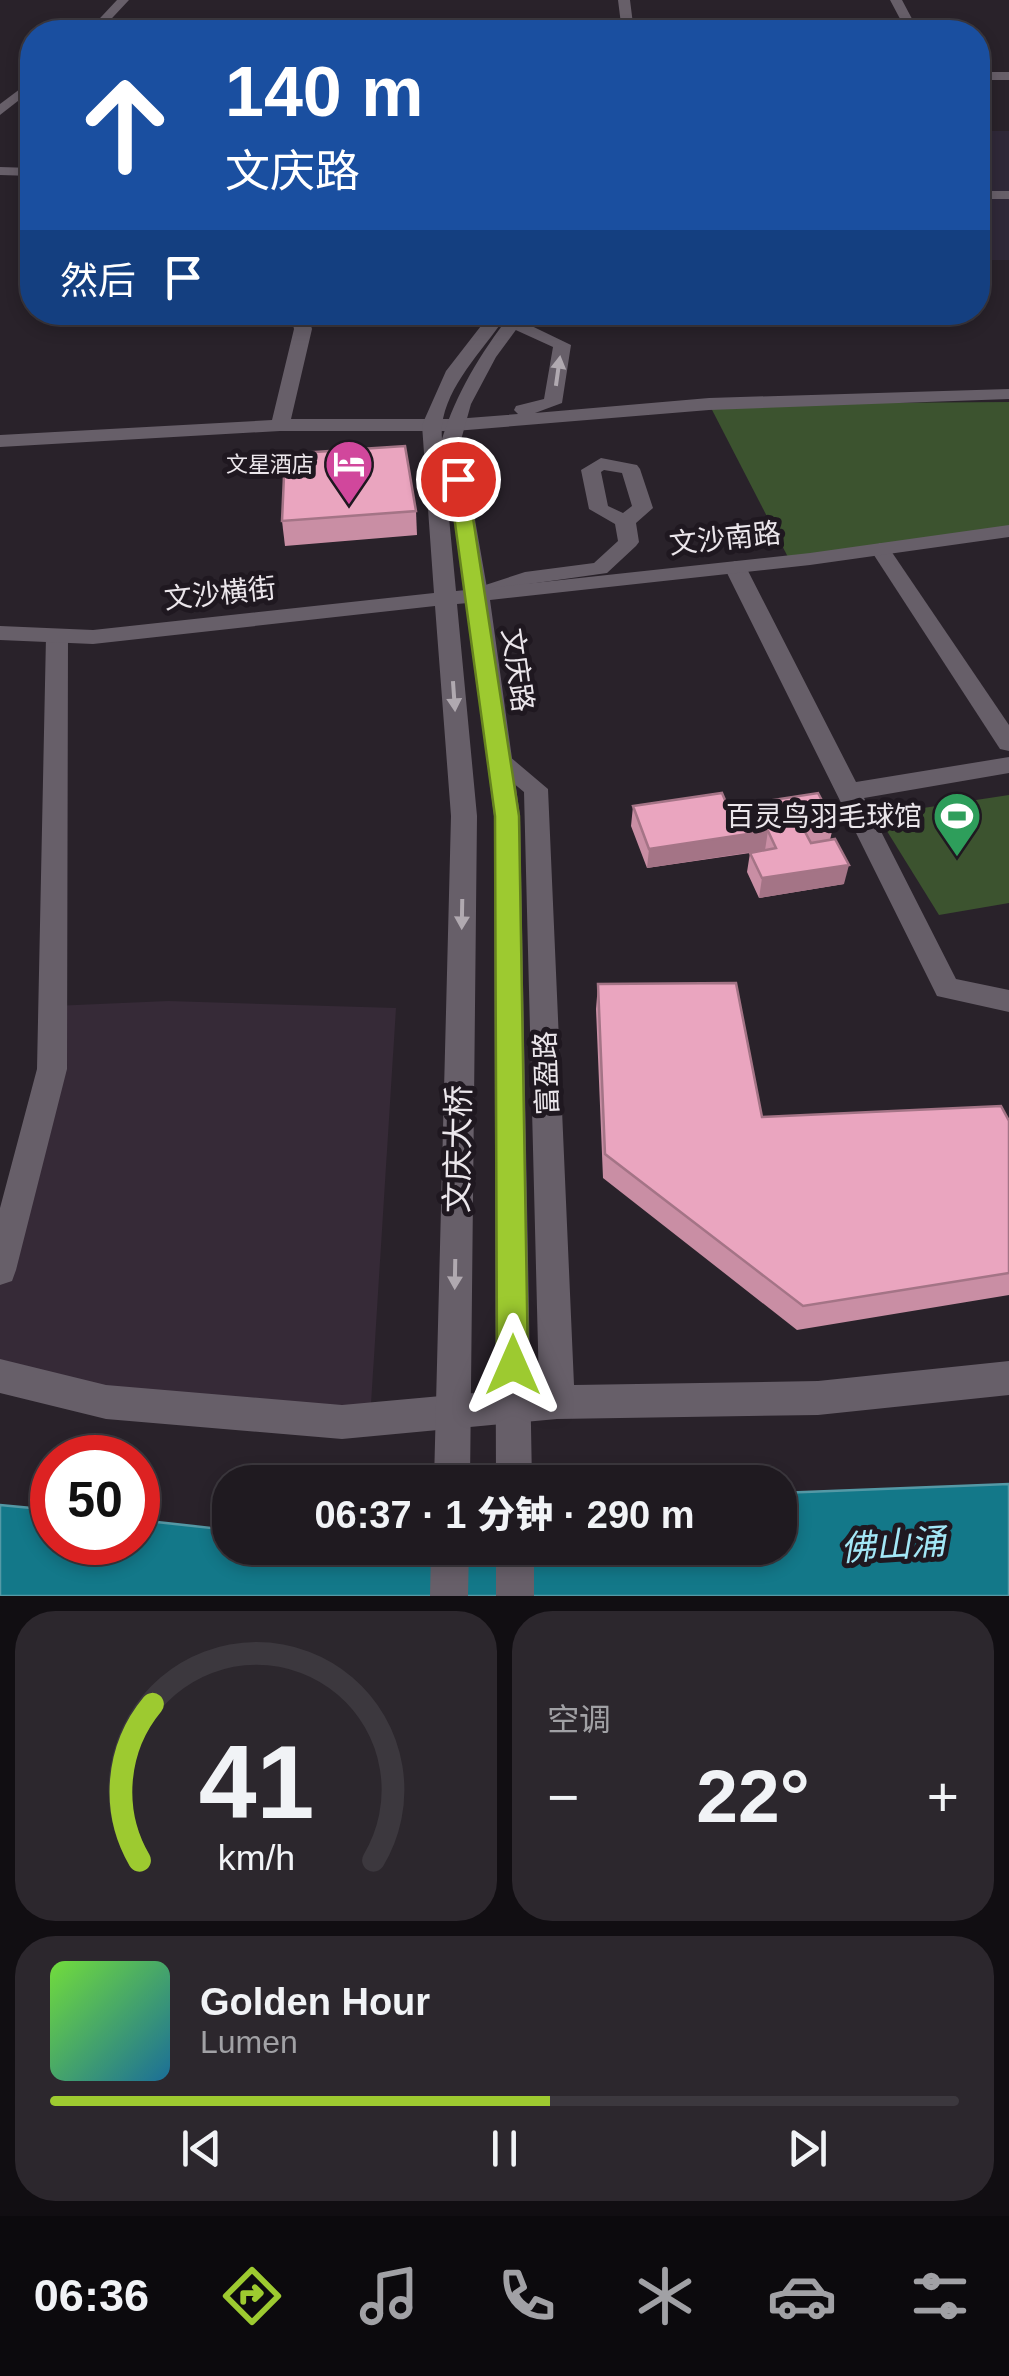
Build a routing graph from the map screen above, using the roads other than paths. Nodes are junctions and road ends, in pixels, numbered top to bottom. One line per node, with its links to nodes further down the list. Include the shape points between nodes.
1 (124, 0): 2 (street)
2 (105, 20)
3 (20, 94): 4 (street)
4 (0, 111)
5 (301, 325): 10 (street)
6 (502, 325): 11 (street, via 455,371)
7 (506, 325): 12 (street, 文庆路)
8 (527, 325): 12 (street, one-way to 8, via 553,403 562,345)
9 (1009, 394): 12 (street, via 709,404)
10 (280, 425): 11 (street); 13 (street)
11 (431, 425): 12 (street); 19 (street)
12 (455, 425): 18 (street, 文庆路)
13 (0, 442)
14 (625, 521): 18 (street, via 629,542 600,569 524,578)
15 (1009, 531): 16 (street, 文沙南路)
16 (880, 549): 17 (street, 文沙南路); 22 (street)
17 (735, 567): 18 (street, 文沙南路); 25 (street)
18 (478, 595): 19 (street, 文沙南路); 23 (street, 文庆路)
19 (447, 598): 21 (street, 文沙横街); 32 (street, 文庆大桥, one-way to 32, via 464,816)
20 (0, 633): 21 (street, 文沙横街)
21 (57, 636): 28 (street, via 52,1069)
22 (1009, 743)
23 (500, 762): 26 (street, 文庆路); 31 (street, 富盈路, via 536,789)
24 (1009, 766): 25 (street)
25 (848, 792): 27 (street, via 946,988)
26 (507, 816): 33 (street, 文庆大桥)
27 (1009, 1001)
28 (0, 1270)
29 (0, 1376): 31 (street, via 106,1402 342,1422)
30 (1009, 1378): 31 (street, via 818,1398)
31 (557, 1402)
32 (452, 1465)
33 (514, 1465)
34 (450, 1565): 36 (street)
35 (515, 1565): 37 (street)
36 (450, 1596)
37 (515, 1596)

